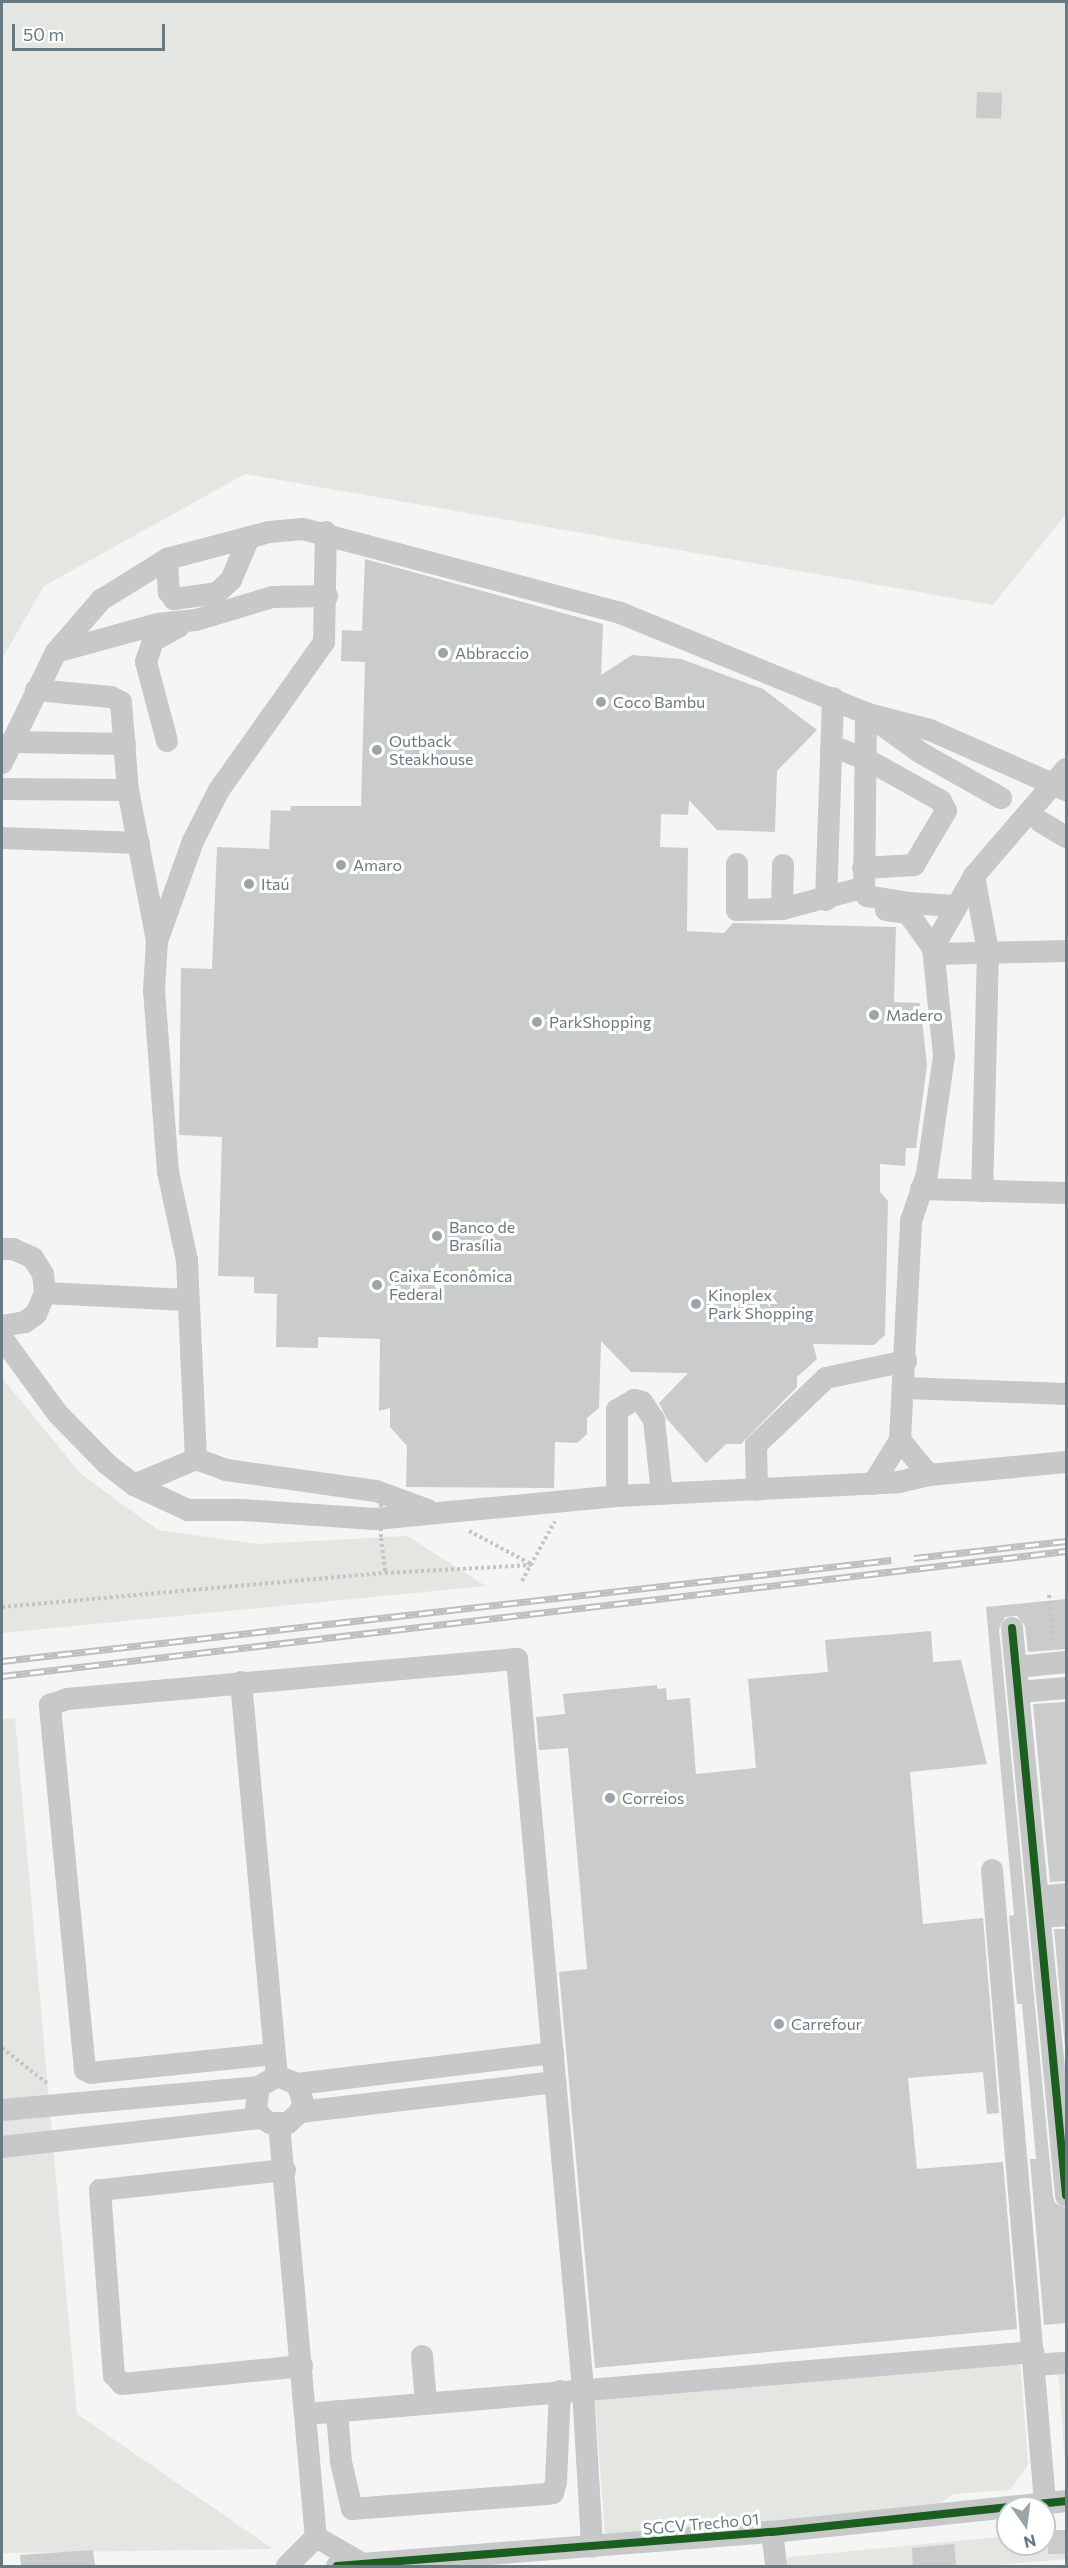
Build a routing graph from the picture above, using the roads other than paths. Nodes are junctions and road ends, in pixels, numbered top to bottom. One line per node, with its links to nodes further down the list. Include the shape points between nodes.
1 (326, 532): 2 (street, via 303,529); 4 (street); 8 (street, via 618,612)
2 (249, 538): 3 (street); 3 (street, via 231,580 217,593 174,599 169,592)
3 (167, 559): 6 (street, via 101,600)
4 (327, 596): 5 (street, via 272,597); 32 (street, via 324,642 213,800)
5 (196, 620): 6 (street, via 159,624); 10 (street, via 163,633 148,652 146,662)
6 (56, 652): 7 (street)
7 (36, 690): 11 (street); 12 (street, via 118,699)
8 (833, 698): 9 (street); 13 (street)
9 (867, 714): 14 (street); 16 (street, via 930,730); 19 (street, via 921,753)
10 (167, 741)
11 (12, 742): 12 (street); 15 (street)
12 (125, 744): 18 (street)
13 (831, 750): 14 (street); 28 (street)
14 (866, 759): 27 (street); 27 (street, via 941,801 946,811 914,865)
15 (2, 763)
16 (1062, 780): 26 (street)
17 (2, 789): 18 (street)
18 (128, 790): 23 (street)
19 (1001, 798)
20 (1041, 822): 21 (street)
21 (1066, 837)
22 (2, 838): 23 (street)
23 (139, 843): 32 (street)
24 (738, 864): 31 (street, via 737,910)
25 (783, 865): 31 (street)
26 (974, 876): 29 (street); 34 (street)
27 (863, 878): 28 (street); 30 (street, via 867,896)
28 (826, 900): 30 (street, via 834,904); 31 (street)
29 (954, 906): 30 (street); 33 (street)
30 (909, 908): 33 (street)
31 (782, 909)
32 (157, 941): 41 (street, via 154,991 168,1172 187,1260)
33 (934, 951): 34 (street); 36 (street, via 945,1056)
34 (988, 951): 35 (street); 37 (street)
35 (1066, 951)
36 (921, 1189): 37 (street); 44 (street, via 911,1221)
37 (982, 1191): 38 (street)
38 (1066, 1193)
39 (5, 1244): 40 (street, via 33,1258 44,1274)
40 (45, 1293): 41 (street); 42 (street, via 36,1314 25,1322)
41 (188, 1300): 48 (street)
42 (2, 1326)
43 (2, 1338): 52 (street, via 58,1414 107,1464)
44 (906, 1361): 45 (street); 54 (street, via 826,1378 756,1445)
45 (905, 1388): 46 (street); 47 (street)
46 (1066, 1394)
47 (900, 1440): 50 (street); 51 (street)
48 (196, 1459): 52 (street); 53 (street, via 226,1470)
49 (1066, 1462): 50 (street)
50 (929, 1475): 51 (street)
51 (873, 1484): 54 (street)
52 (134, 1485): 58 (street, via 188,1510 242,1510)
53 (379, 1488): 57 (street); 58 (street)
54 (757, 1490): 55 (street)
55 (662, 1494): 56 (street); 56 (street, via 654,1420 642,1402 634,1400 617,1410)
56 (617, 1496): 57 (street)
57 (432, 1511): 58 (street)
58 (378, 1528)
59 (1012, 1628): 61 (street)
60 (1060, 1663): 61 (street)
61 (1017, 1666): 64 (street)
62 (241, 1682): 69 (street, via 517,1659); 70 (street); 70 (street, via 67,1699 50,1704 85,2070)
63 (1066, 1688): 64 (street)
64 (1019, 1692): 67 (street)
65 (992, 1870): 79 (street)
66 (1066, 1894): 67 (street)
67 (1039, 1907): 68 (street); 77 (street)
68 (1066, 1915)
69 (553, 2053): 70 (street); 71 (street)
70 (277, 2075): 72 (street); 73 (street, via 303,2102); 74 (street, via 256,2109)
71 (555, 2082): 73 (street); 82 (street)
72 (2, 2110)
73 (300, 2112): 74 (street, via 288,2123)
74 (271, 2121): 75 (street); 76 (street)
75 (2, 2147)
76 (285, 2170): 81 (street); 81 (street, via 107,2187 100,2195 115,2380 122,2384)
77 (1066, 2195)
78 (422, 2356): 84 (street)
79 (1034, 2359): 80 (street); 82 (street); 87 (street)
80 (1066, 2362)
81 (302, 2366): 86 (street)
82 (583, 2389): 83 (street); 91 (street)
83 (560, 2391): 84 (street); 85 (street, via 555,2488 547,2494 352,2509 341,2462)
84 (426, 2402): 85 (street)
85 (337, 2412): 86 (street)
86 (306, 2414): 90 (street)
87 (1055, 2496)
88 (996, 2508): 89 (street, SGCV Trecho 01)
89 (772, 2532): 91 (street, SGCV Trecho 01); 95 (street)
90 (316, 2536): 92 (street); 93 (street)
91 (592, 2547): 92 (street, SGCV Trecho 01)
92 (363, 2564): 94 (street, SGCV Trecho 01)
93 (287, 2566)
94 (337, 2566)
95 (776, 2566)

